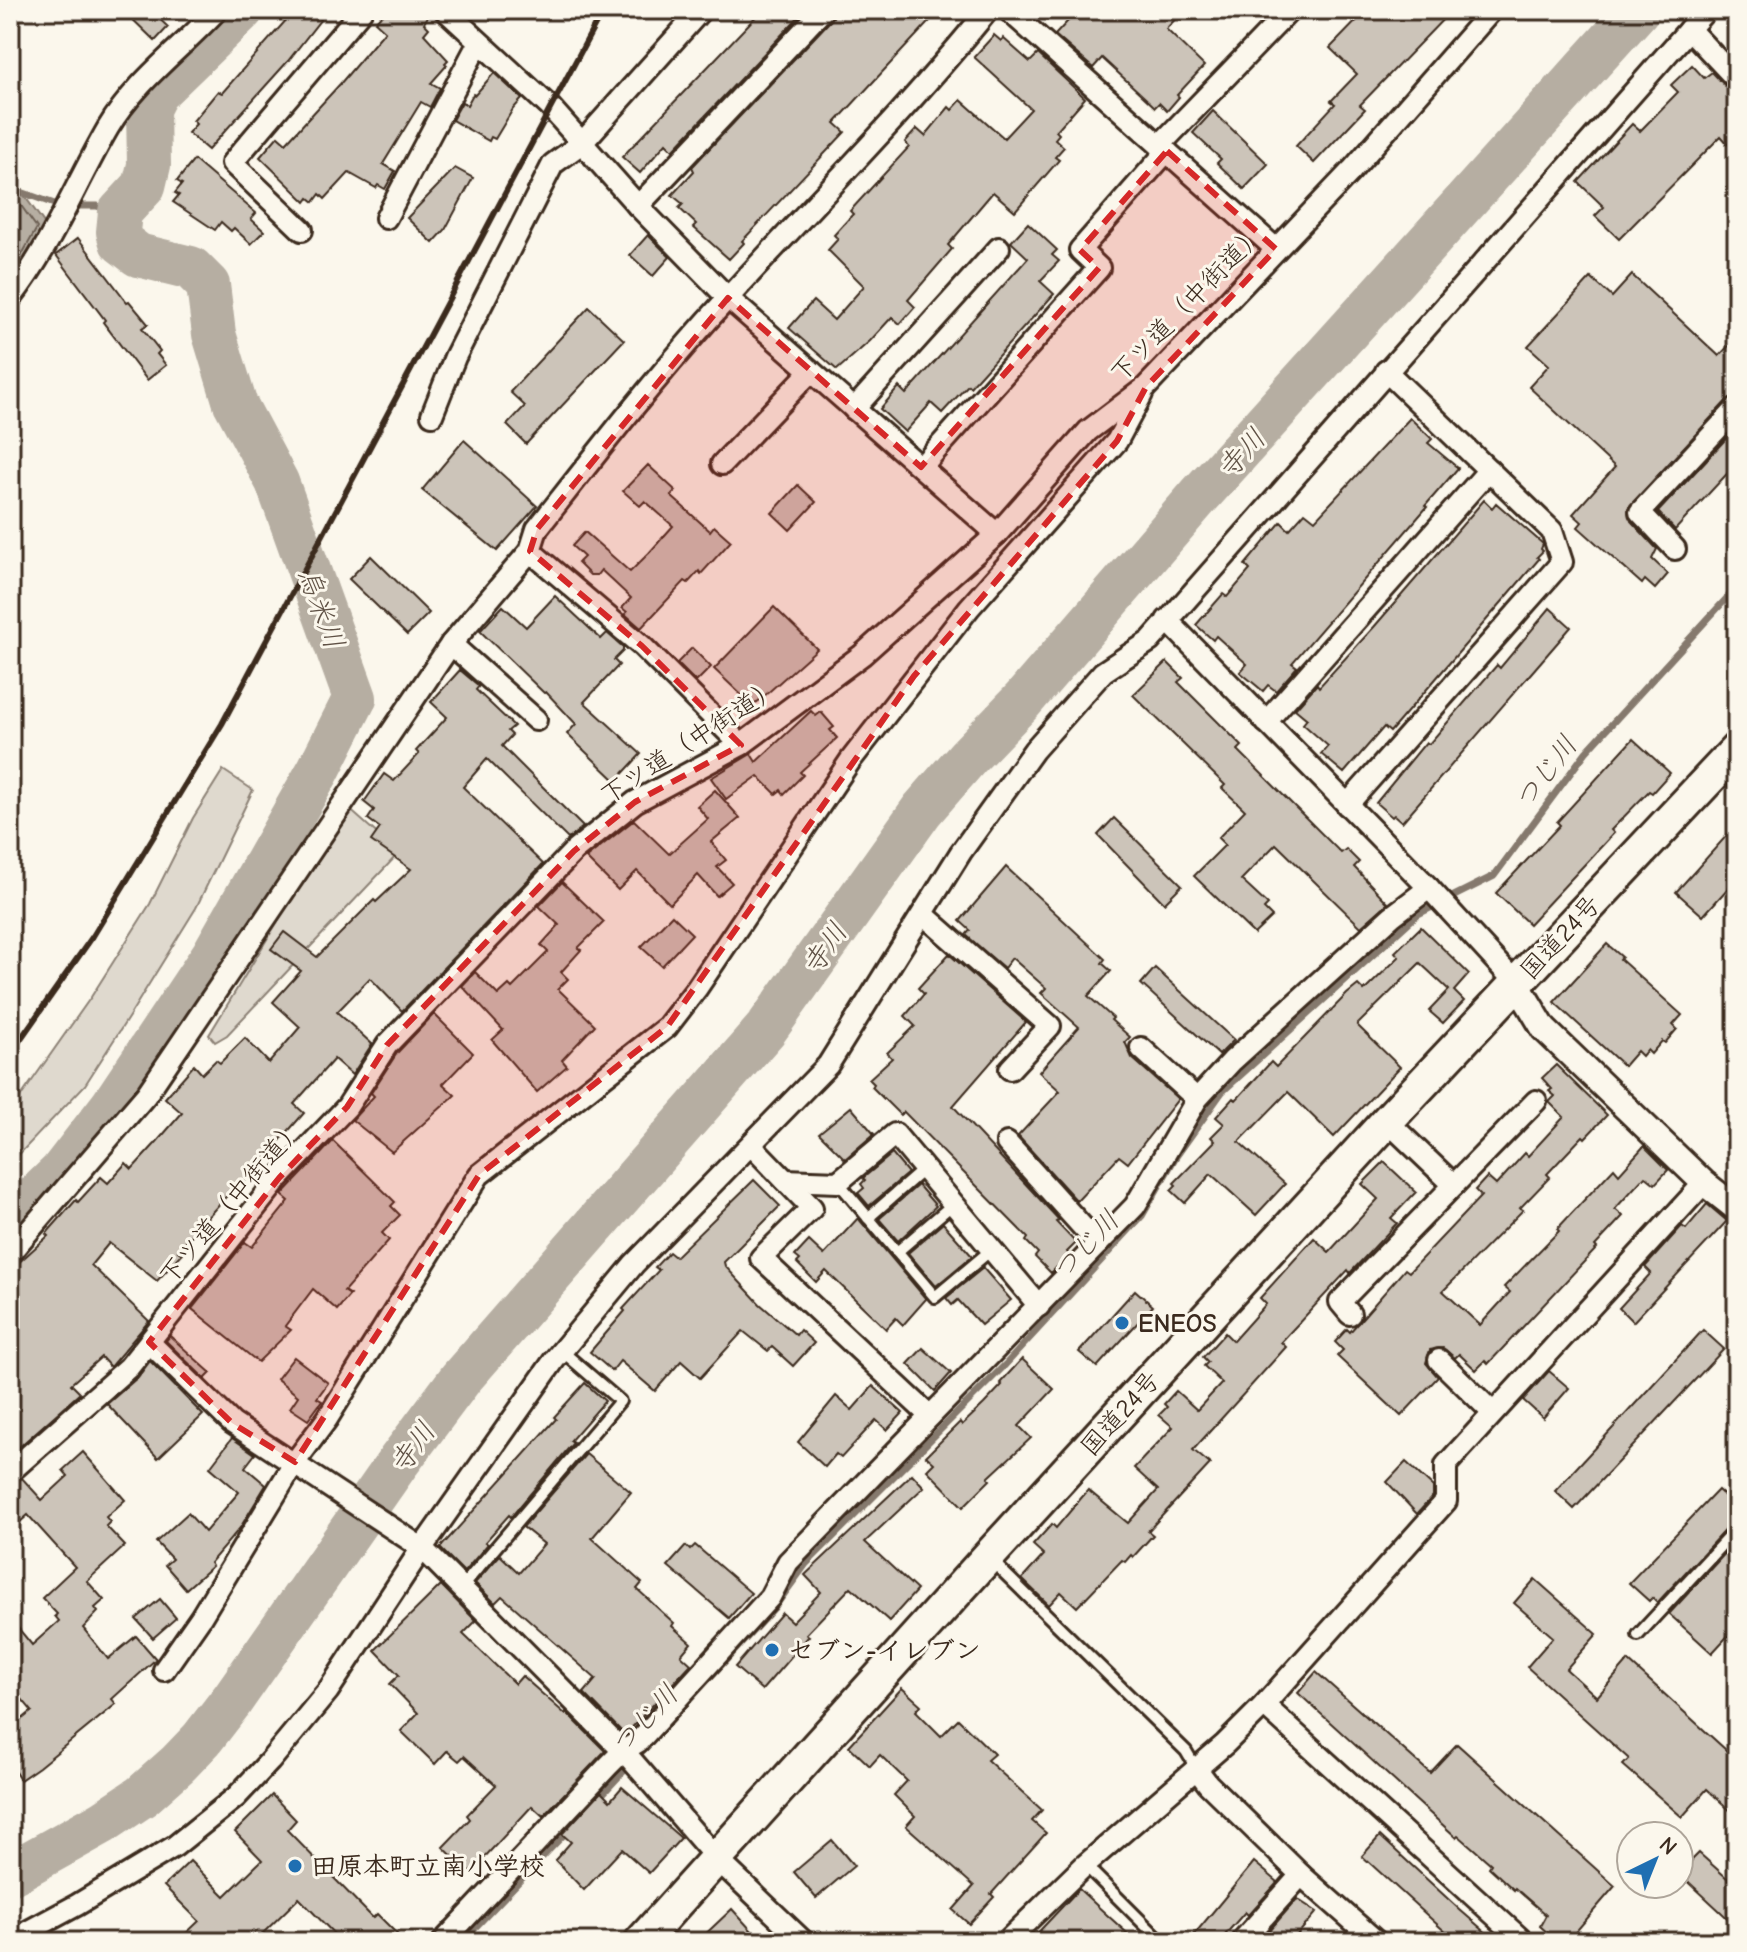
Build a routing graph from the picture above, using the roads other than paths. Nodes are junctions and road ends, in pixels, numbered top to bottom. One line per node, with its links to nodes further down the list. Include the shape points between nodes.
1 (217, 10): 22 (street, via 136,90 109,126 62,218)
2 (362, 10): 18 (street, via 232,163)
3 (445, 10): 12 (street)
4 (701, 10): 14 (street)
5 (823, 10): 16 (street)
6 (988, 10): 21 (street, via 940,70)
7 (1008, 10): 15 (street)
8 (1290, 10): 15 (street)
9 (1492, 10): 20 (street, 下ツ道（中街道）)
10 (1706, 10): 11 (street)
11 (1689, 29): 13 (street); 24 (street)
12 (479, 42): 14 (street); 17 (street)
13 (1737, 80)
14 (582, 143): 16 (street); 28 (street, via 553,164 455,357)
15 (1164, 148): 20 (street); 30 (street, via 1080,250 1099,268)
16 (638, 206): 21 (street)
17 (386, 218)
18 (302, 230)
19 (999, 248): 27 (street)
20 (1276, 249): 25 (street, 下ツ道（中街道）)
21 (728, 298): 23 (street); 34 (street, via 646,390 547,516)
22 (10, 299)
23 (811, 371): 27 (street); 29 (street)
24 (1386, 371): 31 (street); 35 (street)
25 (1146, 387): 32 (street, 下ツ道（中街道）, via 1088,431); 72 (street, via 1117,441 969,608 850,761 667,1027 479,1175)
26 (1737, 408): 33 (street, via 1640,512)
27 (854, 409): 30 (street)
28 (432, 415)
29 (722, 464)
30 (921, 467): 32 (street)
31 (1489, 470): 38 (street); 41 (street, via 1552,531 1562,562)
32 (997, 534): 39 (street, 下ツ道（中街道）, via 862,655)
33 (1675, 549)
34 (530, 551): 36 (street); 39 (street, via 642,646)
35 (1167, 620): 38 (street); 43 (street, via 1150,641 1103,672 1034,750 961,852)
36 (451, 644): 37 (street); 63 (street, via 146,1095)
37 (536, 720)
38 (1266, 722): 41 (street)
39 (741, 745): 66 (street, 下ツ道（中街道）, via 635,802 574,851 387,1045 347,1107 279,1178)
40 (1737, 749): 44 (highway, 国道24号)
41 (1347, 805): 42 (street)
42 (1438, 899): 44 (street); 47 (street, via 1392,916 1289,1007)
43 (924, 915): 46 (street, via 1050,1026); 51 (street, via 828,1065)
44 (1517, 984): 49 (highway, 国道24号); 55 (street, via 1544,1029)
45 (1141, 1048): 47 (street)
46 (1010, 1069)
47 (1197, 1099): 60 (street, via 1135,1206)
48 (1536, 1101): 56 (street)
49 (1387, 1121): 56 (street); 75 (highway, 国道24号)
50 (1007, 1143): 60 (street)
51 (751, 1145): 53 (street); 67 (street, via 634,1264)
52 (924, 1169): 54 (street, via 895,1134); 57 (street); 59 (lane)
53 (785, 1180): 54 (street); 70 (street, via 812,1208 761,1258)
54 (838, 1182): 59 (lane)
55 (1704, 1183): 58 (street); 69 (street)
56 (1454, 1185): 65 (street, via 1340,1302)
57 (953, 1204): 61 (street); 62 (lane)
58 (1737, 1209)
59 (868, 1218): 62 (lane)
60 (1098, 1244): 64 (street)
61 (991, 1250): 62 (lane, via 935,1297); 64 (street)
62 (897, 1252)
63 (10, 1253)
64 (1039, 1306): 70 (street)
65 (1350, 1314)
66 (149, 1342): 71 (street, 下ツ道（中街道）, via 129,1367); 72 (street, via 232,1423)
67 (562, 1350): 74 (street); 76 (lane, via 620,1401)
68 (1439, 1360): 69 (street)
69 (1493, 1413): 79 (street, via 1446,1465 1446,1501)
70 (930, 1416): 80 (street, via 788,1562 770,1597 638,1742)
71 (14, 1461)
72 (299, 1465): 74 (street); 78 (street)
73 (1737, 1528): 77 (lane)
74 (418, 1545): 76 (street); 85 (street, via 328,1691 236,1797 175,1846)
75 (988, 1557): 81 (lane, via 1186,1751); 82 (highway, 国道24号)
76 (461, 1588): 80 (street)
77 (1638, 1635)
78 (164, 1670)
79 (1264, 1705): 81 (street); 93 (street)
80 (630, 1758): 82 (street); 86 (street)
81 (1196, 1768): 83 (street); 84 (street)
82 (717, 1859): 87 (highway, 国道24号); 88 (street)
83 (1085, 1865): 89 (street); 90 (lane)
84 (1301, 1875): 91 (street); 92 (street)
85 (10, 1941)
86 (443, 1942)
87 (641, 1942)
88 (804, 1942)
89 (1006, 1942)
90 (1162, 1942)
91 (1241, 1942)
92 (1377, 1942)
93 (1524, 1942)

